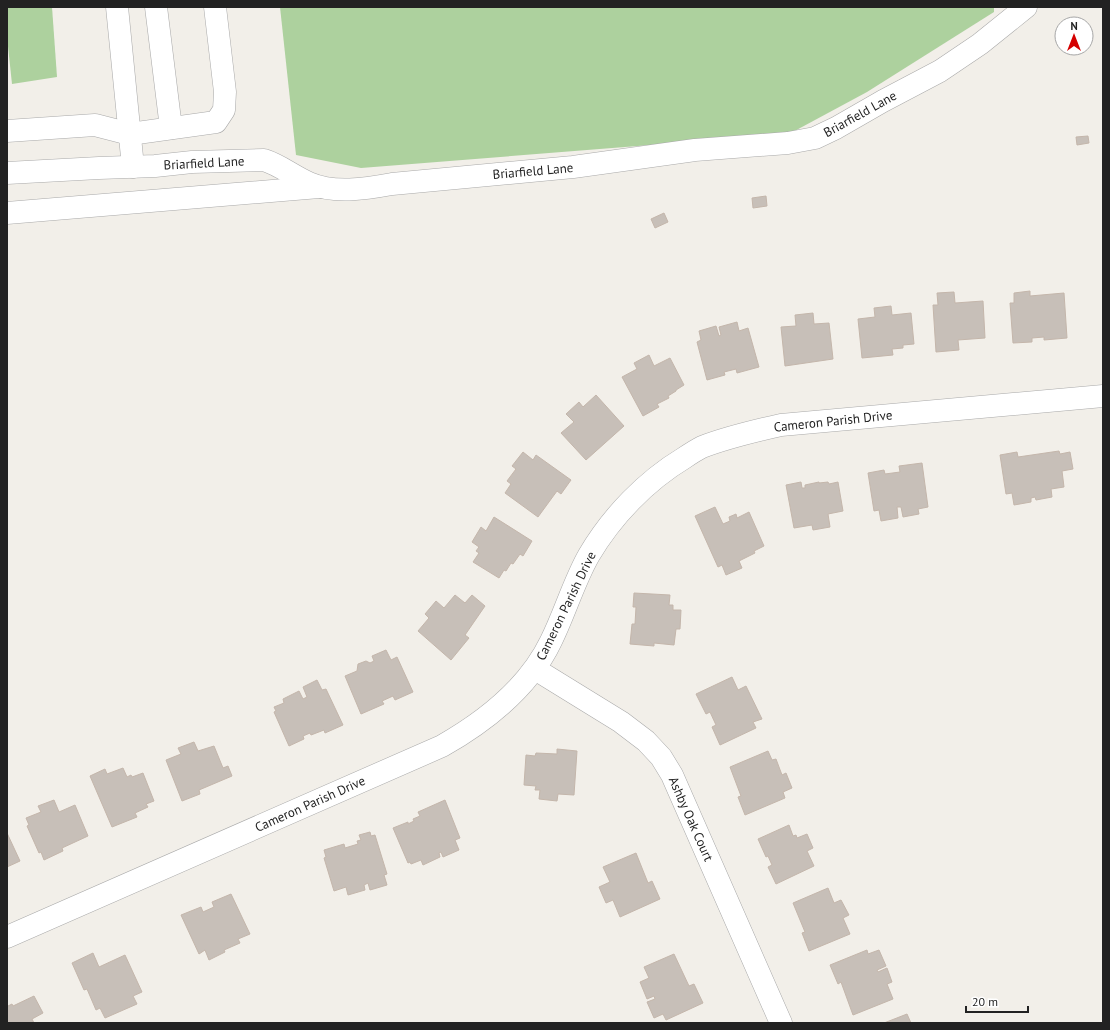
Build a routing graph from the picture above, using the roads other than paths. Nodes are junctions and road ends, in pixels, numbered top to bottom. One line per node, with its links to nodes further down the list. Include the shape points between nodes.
1 (117, 7): 7 (street)
2 (156, 7): 5 (street)
3 (215, 7): 5 (street, via 226,92 224,110 216,122)
4 (1026, 7): 10 (street, Briarfield Lane, via 980,44 940,71 815,138 372,188 350,190)
5 (171, 128): 7 (street)
6 (7, 131): 7 (street, via 95,125)
7 (130, 134): 8 (street)
8 (133, 167): 9 (street, Briarfield Lane); 10 (street, Briarfield Lane, via 264,160 310,183)
9 (7, 173)
10 (324, 187): 11 (street)
11 (7, 213)
12 (1103, 396): 13 (street, Cameron Parish Drive, via 781,424 733,436 701,448 671,466 618,515 589,555 551,642)
13 (535, 669): 14 (street, Cameron Parish Drive, via 484,719 442,746); 15 (street, Ashby Oak Court, via 621,722 646,741 660,757 672,775)
14 (7, 937)
15 (781, 1023)

